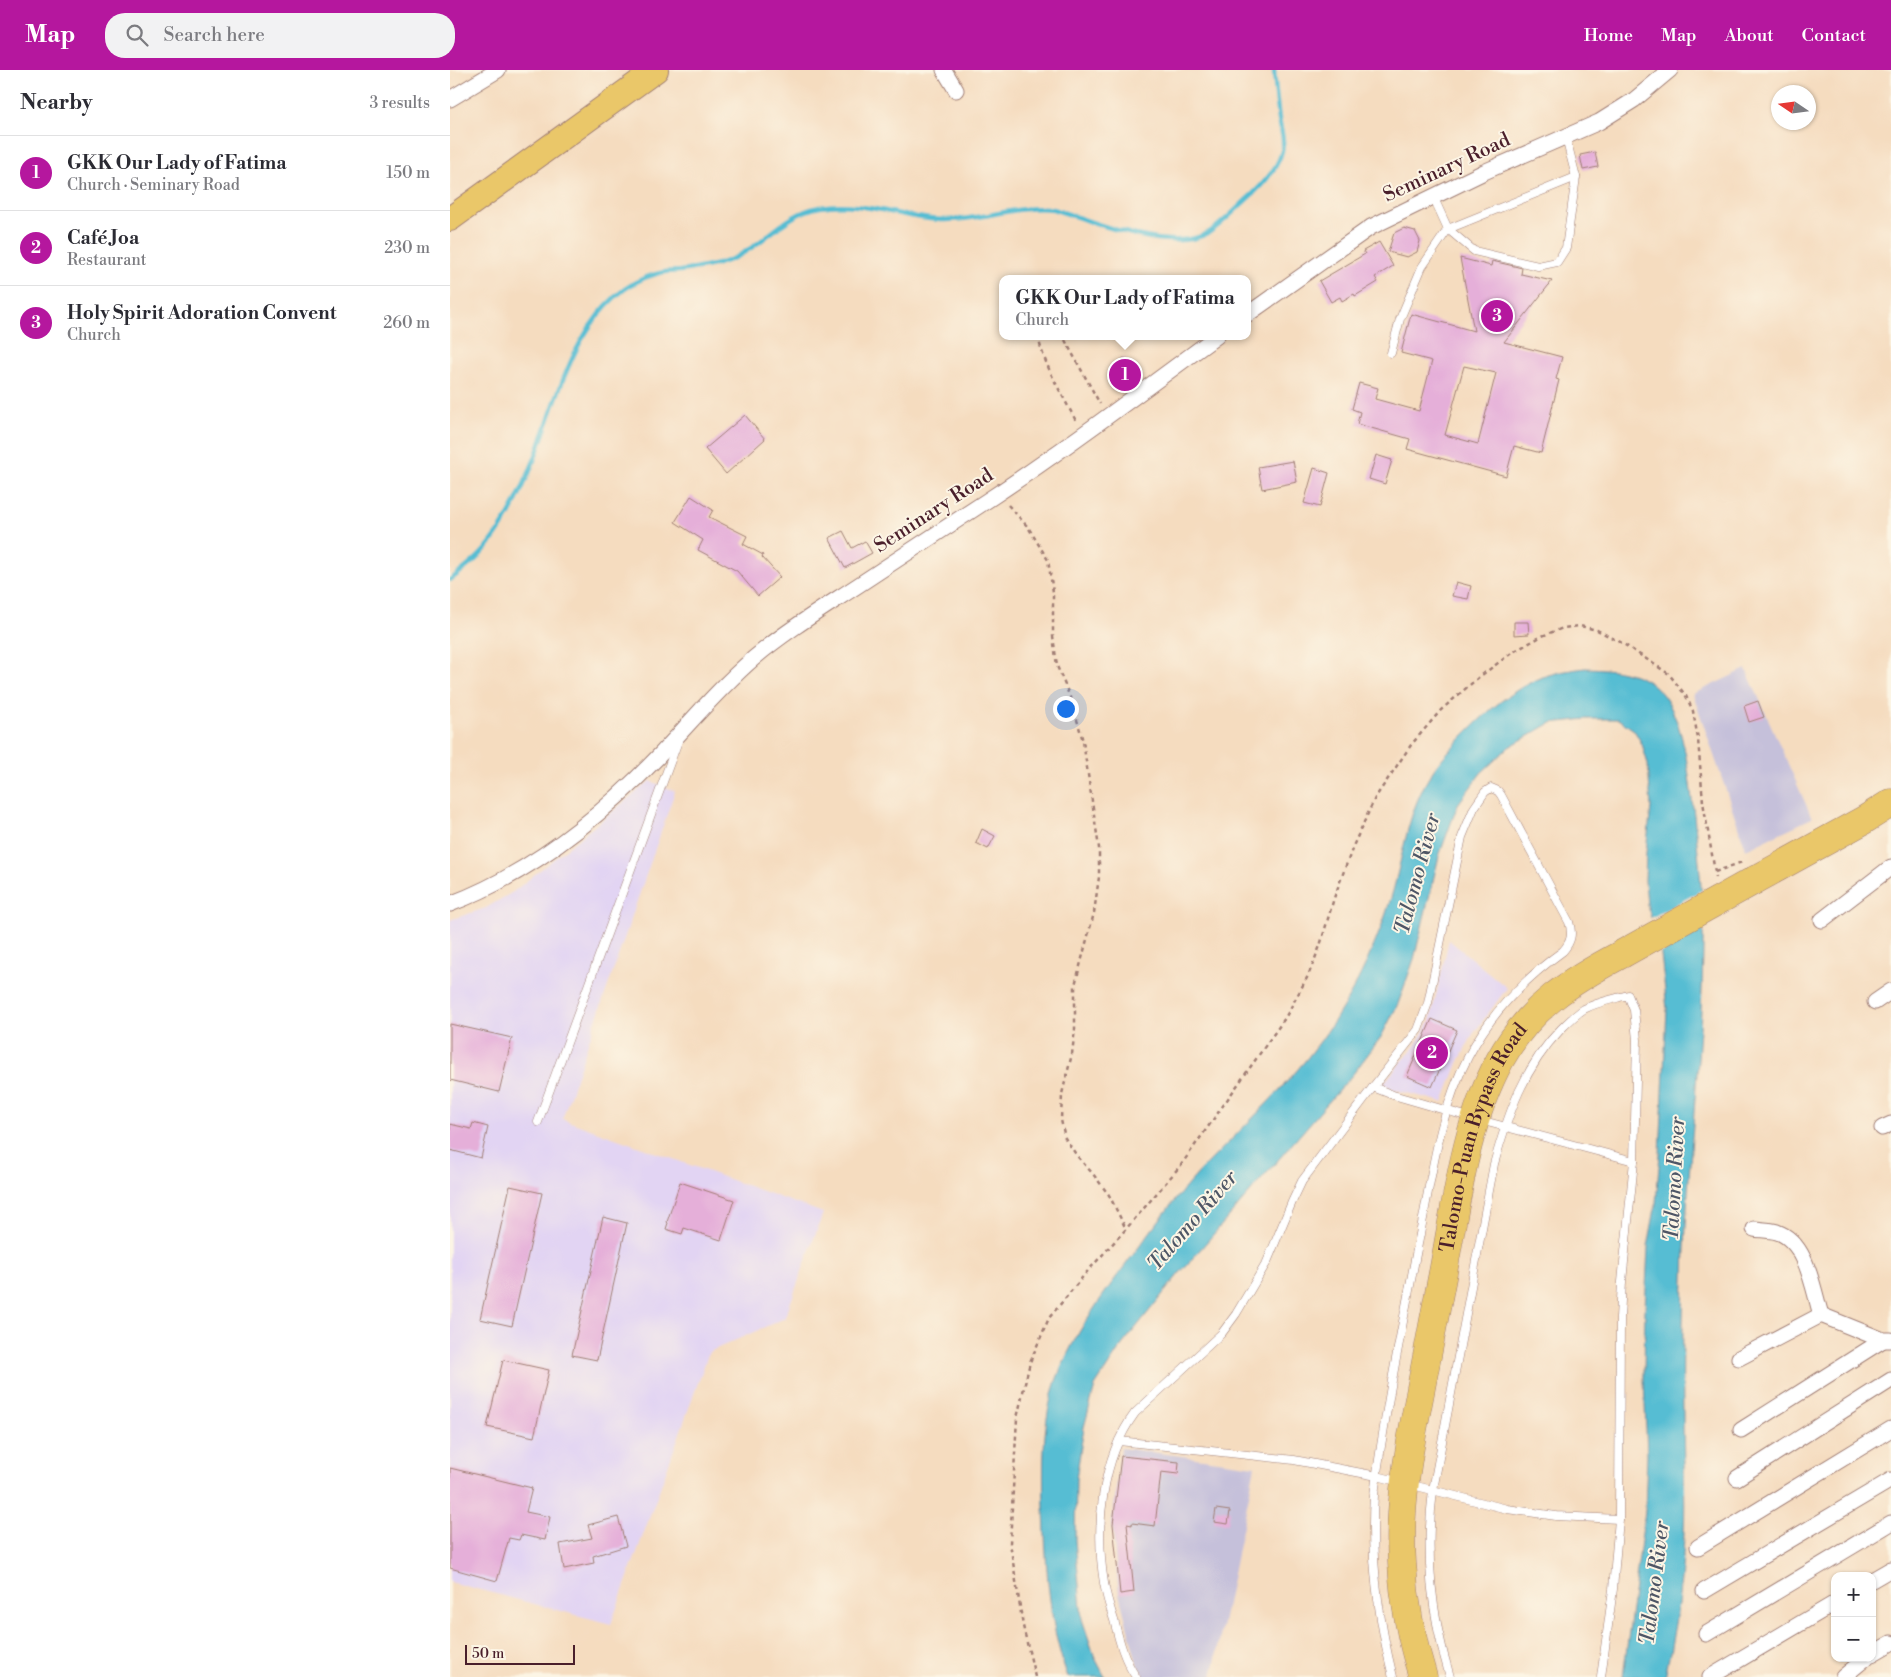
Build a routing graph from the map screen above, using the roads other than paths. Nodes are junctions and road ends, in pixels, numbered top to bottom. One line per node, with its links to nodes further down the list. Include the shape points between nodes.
1 (498, 70): 6 (street)
2 (656, 70): 10 (main road)
3 (944, 70): 5 (street)
4 (1670, 70): 7 (street, Seminary Road, via 1634,100)
5 (956, 90)
6 (450, 99)
7 (1566, 138): 8 (lane); 9 (street, Seminary Road)
8 (1576, 178): 11 (lane); 11 (lane, via 1566,248 1557,262 1538,266 1474,251)
9 (1433, 196): 11 (lane); 12 (street, Seminary Road, via 1370,227)
10 (450, 219)
11 (1448, 229): 14 (lane, via 1422,267 1400,319)
12 (1251, 312)
13 (1211, 340): 15 (street, Seminary Road, via 997,494 804,621 754,658)
14 (1391, 353)
15 (683, 730): 18 (street, Seminary Road, via 602,811 563,841 505,879); 25 (lane)
16 (1891, 803): 24 (highway, Talomo-Puan Bypass Road, bridge, via 1864,820 1752,870 1560,990 1518,1034 1501,1059)
17 (1891, 867): 19 (street)
18 (450, 904)
19 (1822, 920)
20 (1891, 991): 21 (street)
21 (1875, 1002)
22 (1373, 1087): 23 (lane); 23 (lane, via 1424,1018 1462,837 1474,808 1488,789 1495,789 1569,922 1571,937 1563,951 1501,1006 1467,1059); 35 (lane, via 1302,1181 1267,1262 1236,1314 1222,1333 1135,1413)
23 (1446, 1111): 24 (lane); 36 (lane, via 1401,1328)
24 (1476, 1119): 26 (lane); 39 (highway, Talomo-Puan Bypass Road, via 1462,1172)
25 (538, 1122)
26 (1504, 1127): 27 (lane); 27 (lane, via 1522,1082 1551,1039 1584,1009 1628,995 1634,1010 1637,1040); 40 (lane, via 1484,1211)
27 (1634, 1161): 41 (lane, via 1620,1318)
28 (1754, 1229): 29 (street, via 1778,1232 1798,1248 1805,1260)
29 (1821, 1315): 30 (street); 31 (street)
30 (1887, 1340): 33 (street)
31 (1739, 1358)
32 (1891, 1380): 37 (street)
33 (1741, 1430)
34 (1891, 1430): 43 (street)
35 (1119, 1441): 36 (lane, via 1294,1460); 52 (lane, via 1106,1482 1100,1550 1104,1584 1118,1635)
36 (1377, 1476): 39 (lane); 53 (lane, via 1373,1515 1374,1563 1378,1609)
37 (1737, 1478)
38 (1891, 1480): 46 (street)
39 (1404, 1482): 40 (lane); 54 (highway, Talomo-Puan Bypass Road, via 1401,1562 1409,1628)
40 (1432, 1490): 41 (lane, via 1534,1514); 55 (lane, via 1428,1526 1431,1591 1437,1630)
41 (1619, 1520): 56 (lane)
42 (1891, 1522): 48 (street)
43 (1698, 1547)
44 (1891, 1569): 45 (street)
45 (1876, 1578)
46 (1704, 1591)
47 (1831, 1605): 57 (street)
48 (1706, 1634)
49 (1891, 1643): 50 (street)
50 (1876, 1652)
51 (1861, 1662): 58 (street)
52 (1136, 1677)
53 (1392, 1677)
54 (1423, 1677)
55 (1450, 1677)
56 (1601, 1677)
57 (1710, 1677)
58 (1843, 1677)

